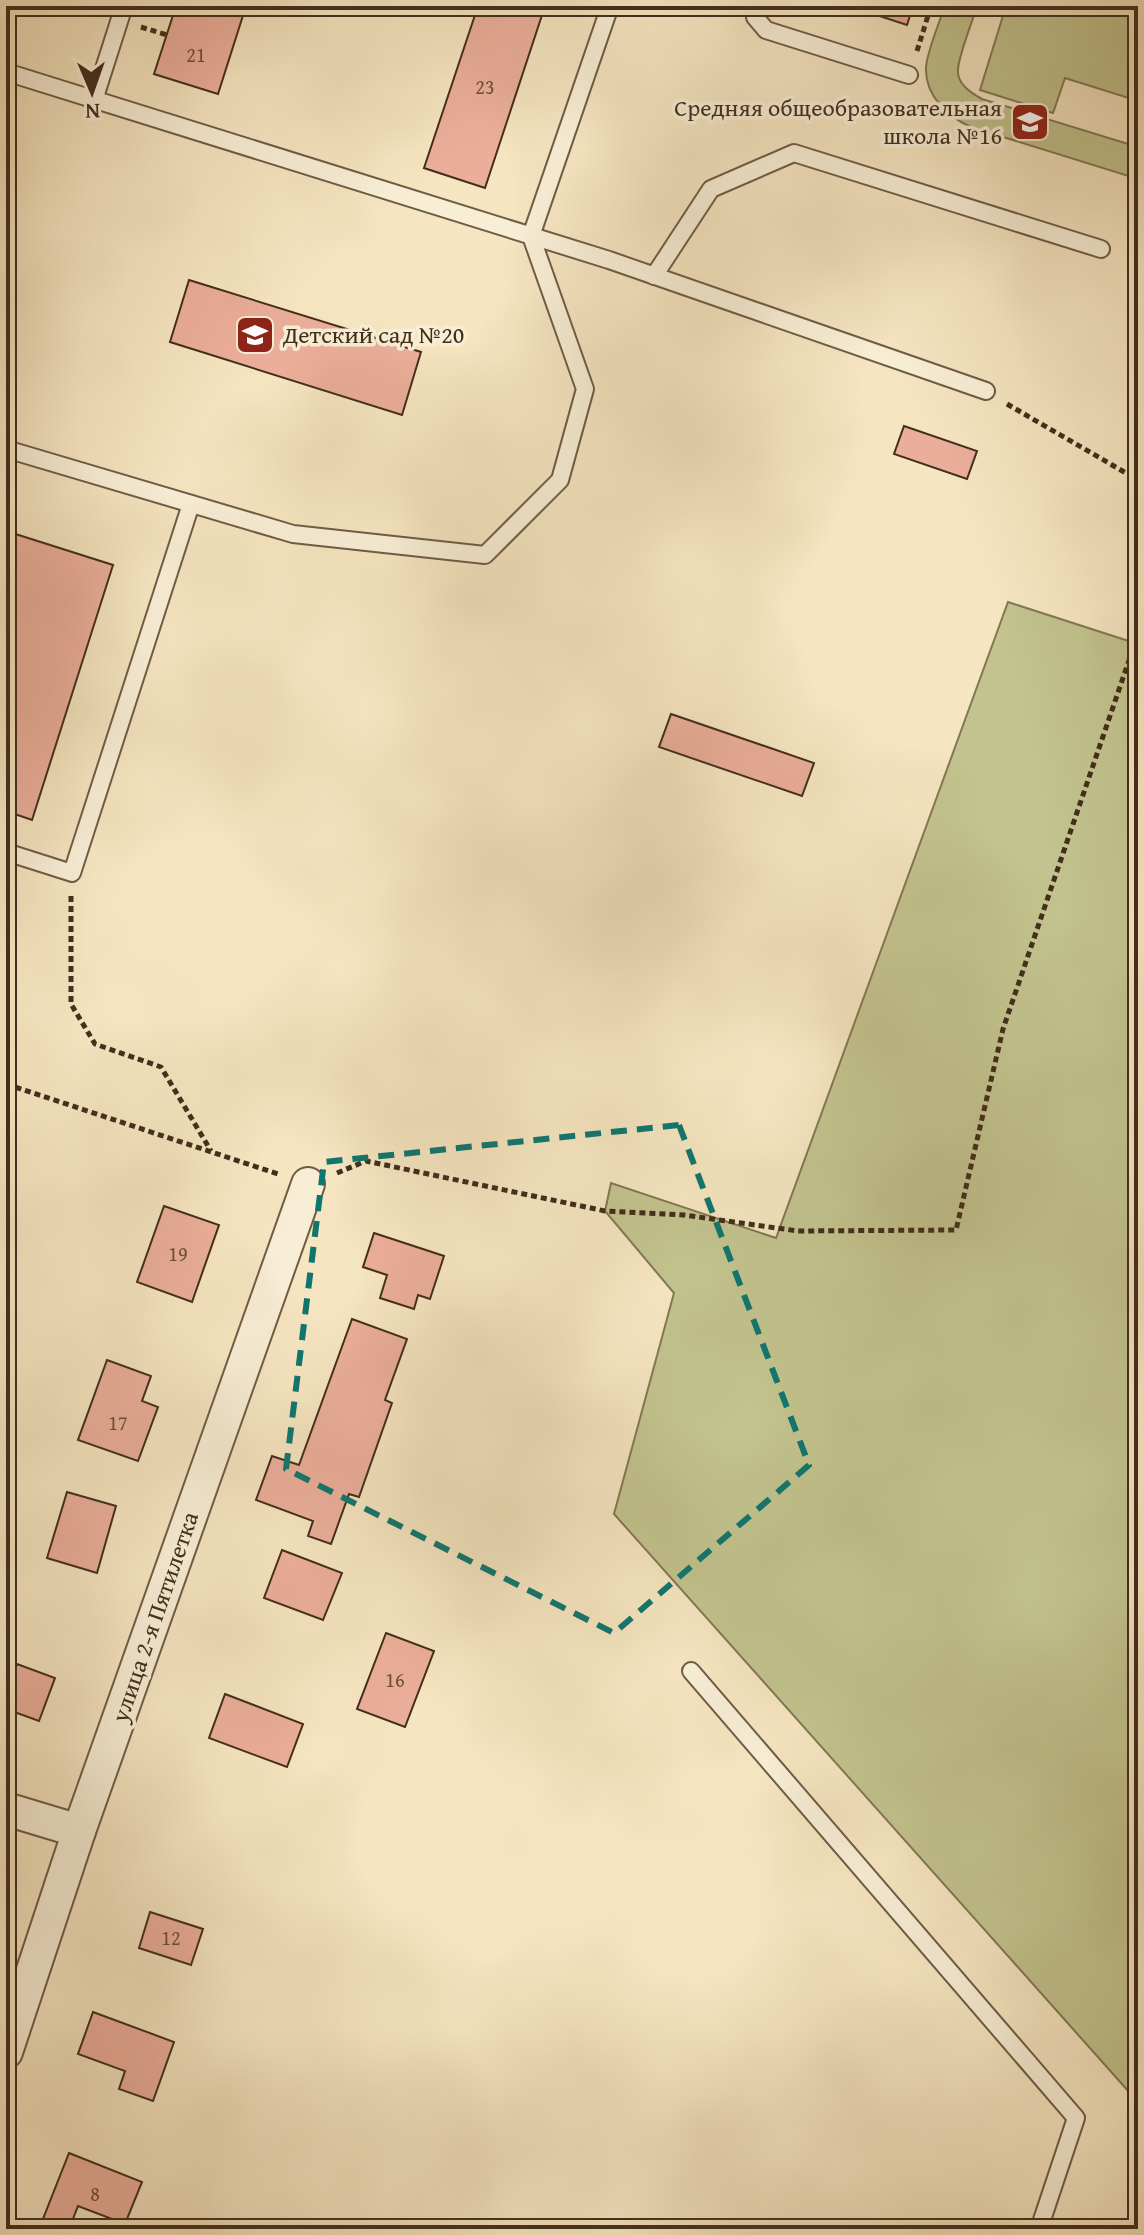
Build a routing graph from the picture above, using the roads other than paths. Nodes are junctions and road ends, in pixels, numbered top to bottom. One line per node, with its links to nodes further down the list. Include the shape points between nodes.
1 (124, 6): 6 (lane)
2 (610, 6): 7 (lane)
3 (754, 6): 5 (lane, via 755,17 766,30)
4 (6, 72): 6 (lane)
5 (909, 75)
6 (94, 100): 7 (lane)
7 (531, 236): 9 (lane); 12 (lane, via 585,389 560,480 485,555 293,534)
8 (1101, 249): 9 (lane, via 794,153 711,189)
9 (654, 276): 10 (lane)
10 (986, 391)
11 (6, 449): 12 (lane)
12 (191, 504): 13 (lane, via 72,873)
13 (6, 852)
14 (308, 1184): 17 (street, улица 2-я Пятилетка)
15 (691, 1671): 19 (lane, via 1076,2118)
16 (6, 1809): 17 (street)
17 (79, 1831): 18 (street, улица 2-я Пятилетка)
18 (6, 2052)
19 (1039, 2229)

